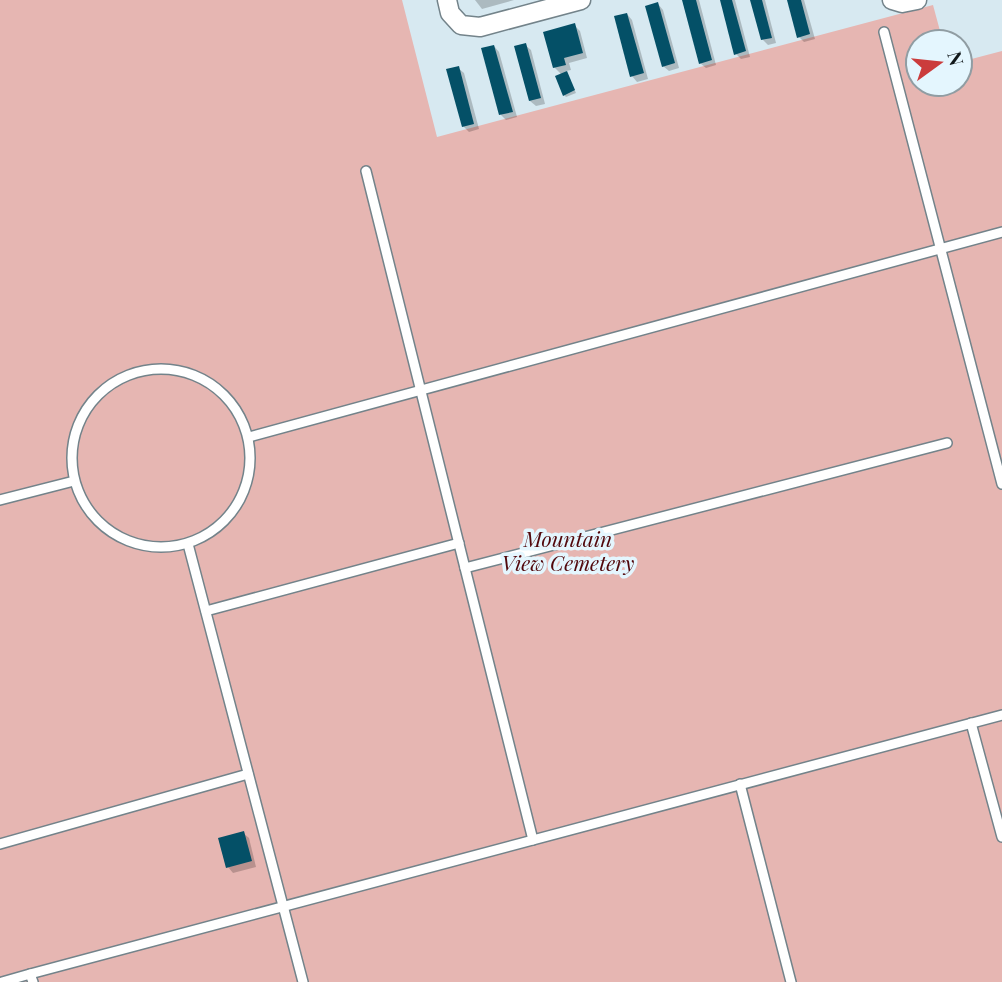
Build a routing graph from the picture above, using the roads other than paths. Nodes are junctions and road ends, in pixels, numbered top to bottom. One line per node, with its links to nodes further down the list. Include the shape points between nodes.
1 (447, 0): 2 (street, via 450,13 461,25 480,27)
2 (581, 0)
3 (892, 0): 4 (street)
4 (917, 0)
5 (884, 32): 8 (lane)
6 (366, 171): 9 (lane)
7 (1002, 232): 8 (lane)
8 (941, 249): 9 (lane); 13 (lane)
9 (421, 390): 10 (lane); 15 (lane)
10 (249, 437): 12 (lane, via 228,397 204,379 176,369 146,369 118,379 95,397 79,422 72,451); 16 (lane, via 248,482 235,509 215,530)
11 (947, 443): 17 (lane)
12 (74, 481): 14 (lane); 16 (lane, via 86,507 106,529 131,543 160,548)
13 (1002, 484)
14 (0, 500)
15 (459, 543): 17 (lane); 18 (lane)
16 (188, 544): 18 (lane)
17 (465, 568): 25 (lane)
18 (206, 611): 21 (lane)
19 (1002, 715): 20 (lane)
20 (971, 723): 22 (lane); 23 (lane)
21 (248, 774): 24 (lane); 26 (lane)
22 (740, 784): 25 (lane); 30 (lane)
23 (1002, 837)
24 (1, 840)
25 (533, 840): 26 (lane)
26 (283, 906): 27 (lane); 29 (lane)
27 (32, 978): 28 (lane)
28 (2, 982)
29 (303, 982)
30 (791, 982)

